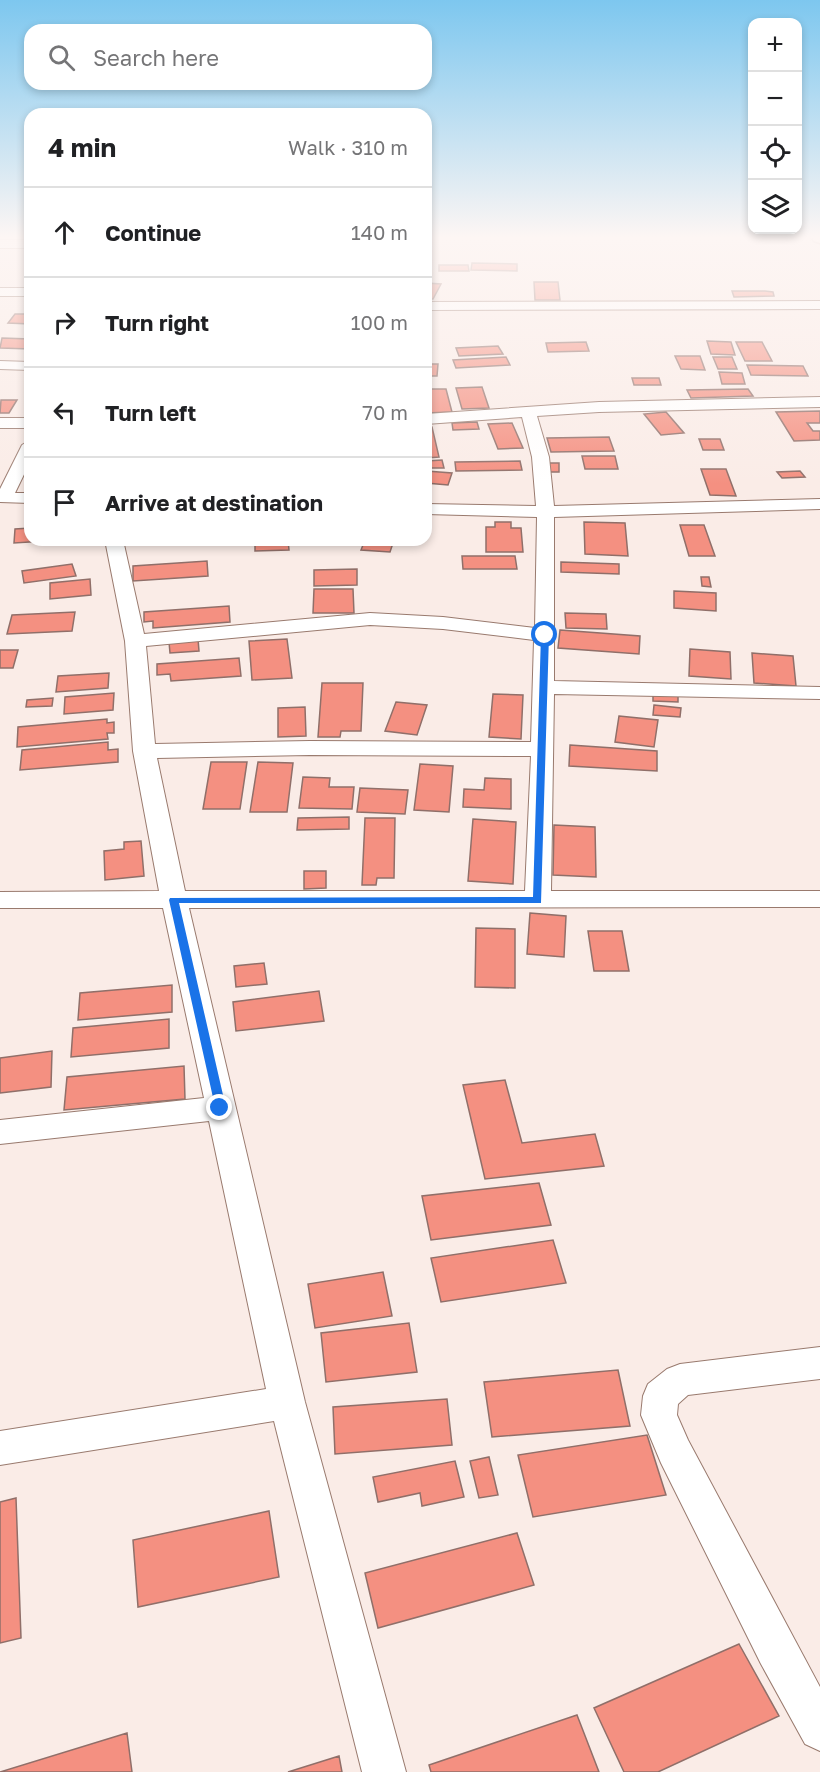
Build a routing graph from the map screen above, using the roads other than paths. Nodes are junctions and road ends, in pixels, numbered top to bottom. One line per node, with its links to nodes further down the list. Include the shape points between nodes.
1 (0, 364): 2 (street)
2 (24, 366)
3 (820, 402): 4 (street)
4 (528, 411): 5 (street); 13 (street, via 538,436)
5 (432, 419)
6 (0, 423): 7 (street)
7 (24, 423)
8 (24, 456): 10 (street)
9 (24, 498): 10 (street)
10 (1, 500)
11 (820, 504): 13 (street)
12 (432, 509): 13 (street)
13 (546, 512): 15 (street)
14 (115, 546): 16 (street)
15 (545, 635): 16 (street, via 370,619); 17 (street)
16 (135, 641): 20 (street)
17 (544, 687): 18 (street); 19 (street)
18 (820, 693)
19 (543, 749): 20 (street); 24 (street)
20 (144, 751): 22 (street)
21 (0, 900): 22 (street)
22 (174, 900): 24 (street); 25 (street)
23 (820, 900): 24 (street)
24 (538, 901)
25 (220, 1108): 26 (street); 28 (street)
26 (0, 1132)
27 (820, 1363): 30 (street, via 680,1380 660,1396 659,1415 684,1472)
28 (287, 1402): 29 (street); 31 (street)
29 (0, 1448)
30 (820, 1729)
31 (384, 1772)

